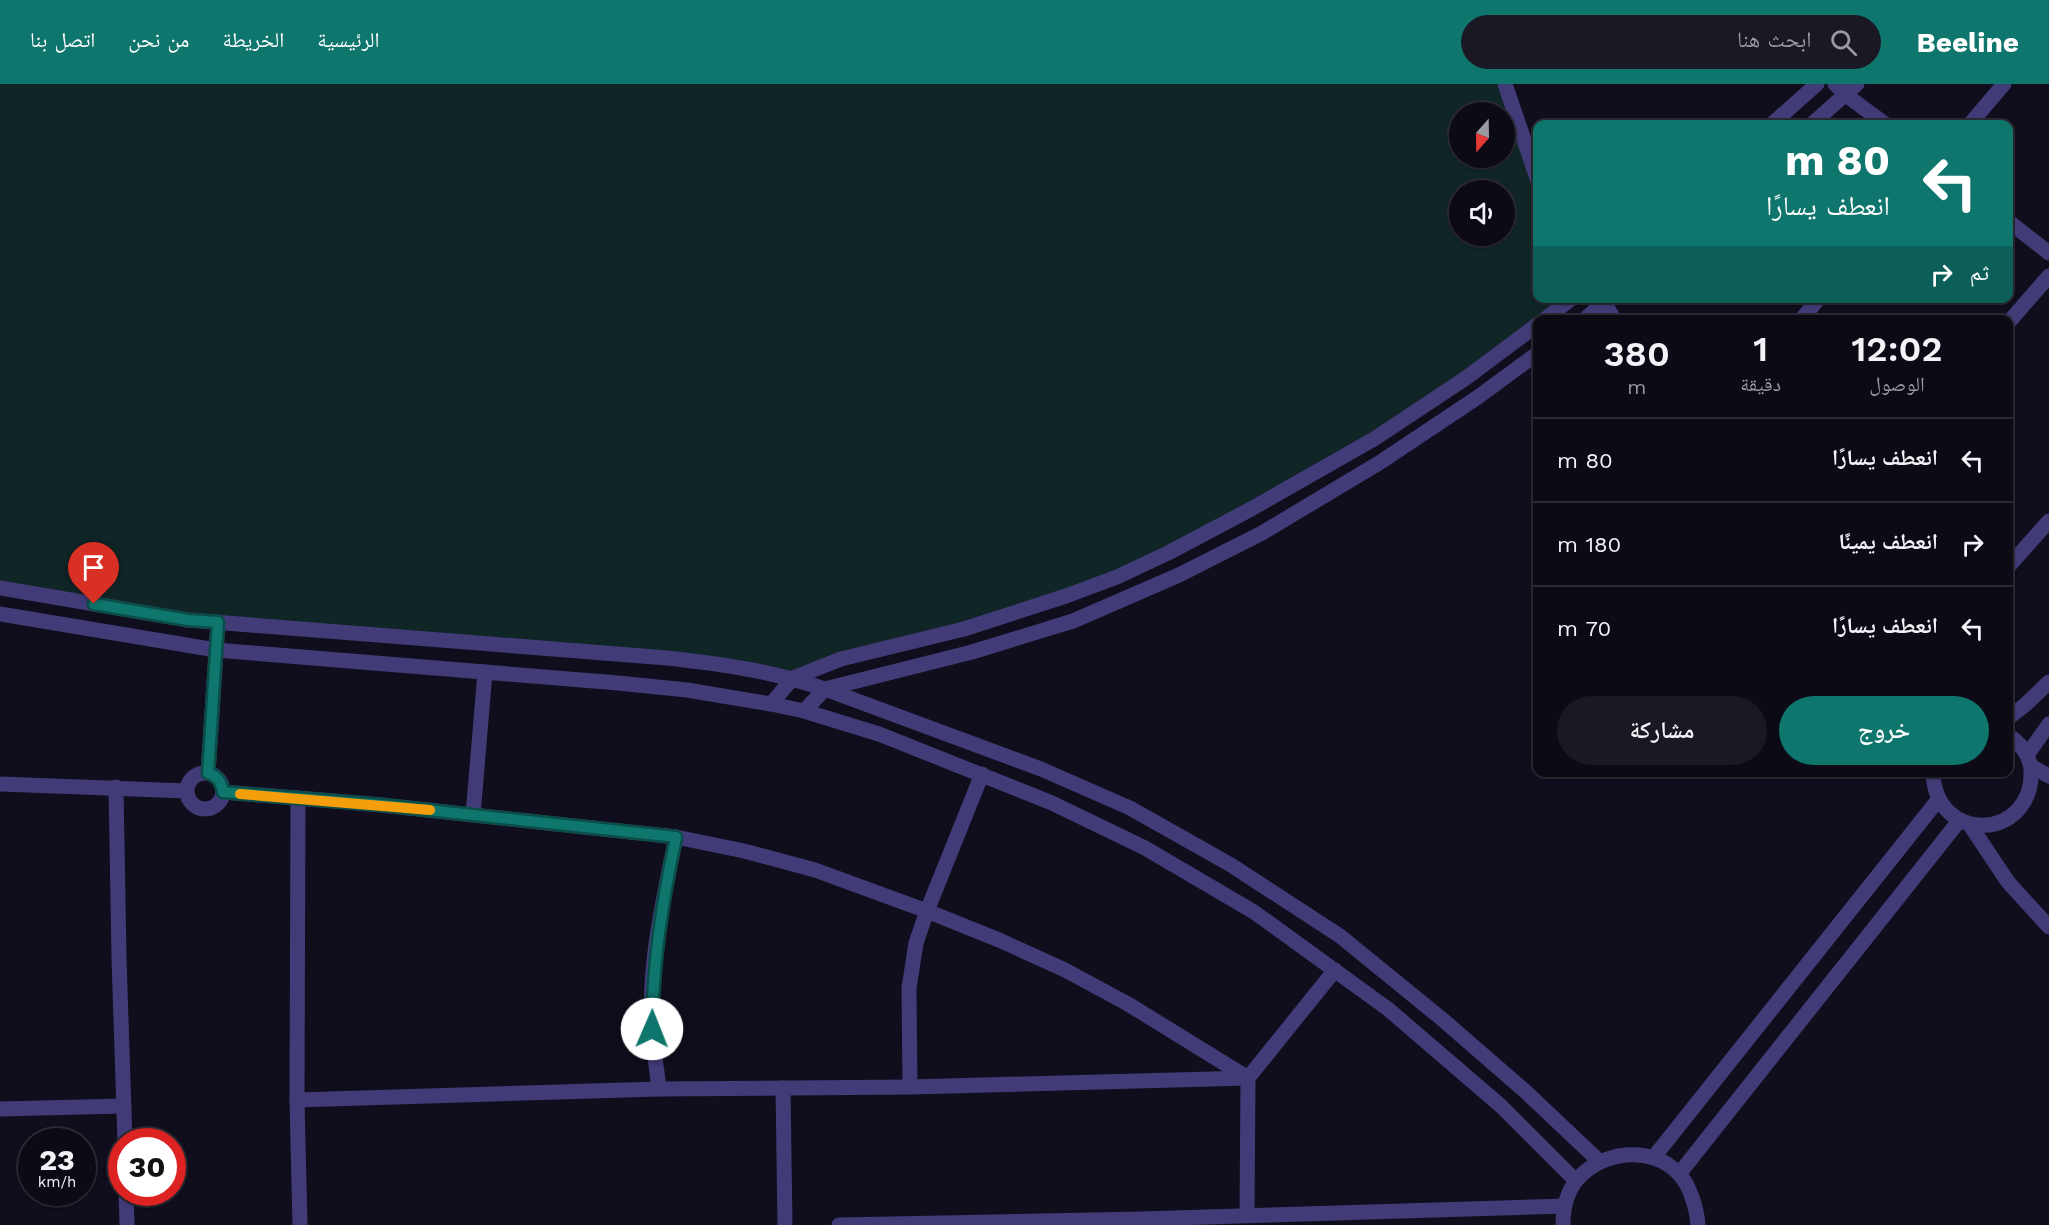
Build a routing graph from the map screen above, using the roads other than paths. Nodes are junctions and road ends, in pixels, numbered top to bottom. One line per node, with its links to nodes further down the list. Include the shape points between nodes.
1 (1505, 84): 10 (street)
2 (1817, 84): 6 (street)
3 (1857, 84): 5 (street)
4 (2004, 84): 9 (street)
5 (1841, 90): 7 (street); 8 (street)
6 (1776, 120)
7 (1815, 120)
8 (1880, 120)
9 (1973, 120)
10 (1533, 166)
11 (2013, 225): 12 (street)
12 (2049, 253)
13 (2049, 276): 20 (street)
14 (1566, 303): 17 (street)
15 (1602, 303): 18 (street)
16 (1815, 303): 19 (street)
17 (1551, 315)
18 (1590, 315)
19 (1805, 315)
20 (2013, 316)
21 (1533, 328): 30 (street, via 1374,440 1168,554 1054,600 964,629 841,659)
22 (1533, 357): 32 (street, via 1379,463 1262,533 1179,575 1073,621 972,652)
23 (2049, 520): 24 (street)
24 (2013, 561)
25 (0, 588): 27 (street)
26 (0, 614): 28 (street)
27 (218, 622): 28 (street); 30 (street, via 667,658)
28 (216, 650): 29 (street); 39 (street)
29 (485, 672): 33 (street, via 618,682); 49 (street)
30 (793, 678): 32 (street); 33 (street)
31 (2049, 682): 35 (street)
32 (825, 689): 34 (street); 64 (street, via 1041,769 1130,808 1231,865 1340,936 1525,1090)
33 (771, 704): 34 (street)
34 (804, 711): 40 (street, via 879,734)
35 (2013, 714)
36 (2049, 724): 38 (street)
37 (2013, 738): 38 (street)
38 (2029, 760): 41 (street); 50 (street, via 2031,786 2024,804 2009,819 1990,826)
39 (208, 773): 45 (street, via 197,774 189,781); 46 (street, via 222,783)
40 (982, 774): 52 (street); 54 (street, via 1145,848 1254,912)
41 (2049, 776)
42 (1933, 777): 48 (street)
43 (0, 784): 44 (street)
44 (116, 787): 45 (street); 60 (street)
45 (187, 791): 46 (street, via 189,799 201,808 215,806)
46 (223, 792): 47 (street)
47 (298, 798): 49 (street); 59 (street)
48 (1938, 800): 50 (street, via 1947,812); 63 (street)
49 (473, 815): 51 (street)
50 (1965, 823): 53 (street, via 2008,882); 65 (street)
51 (676, 837): 52 (street, via 815,870); 58 (street, via 660,914 653,980 652,1029)
52 (927, 911): 55 (street, via 1065,970); 56 (street, via 910,969)
53 (2049, 927)
54 (1335, 970): 55 (street); 66 (street, via 1443,1055)
55 (1248, 1078): 56 (street); 69 (street)
56 (910, 1087): 57 (street)
57 (783, 1088): 58 (street); 72 (street)
58 (659, 1089): 59 (street)
59 (297, 1100): 71 (street)
60 (124, 1106): 61 (street); 62 (street)
61 (0, 1109)
62 (125, 1128)
63 (1654, 1157): 64 (street, via 1618,1155); 65 (street)
64 (1599, 1161): 66 (street)
65 (1679, 1174): 75 (street, via 1696,1205)
66 (1576, 1180): 68 (street)
67 (126, 1206): 70 (street)
68 (1564, 1206): 69 (street); 74 (street)
69 (1247, 1215): 73 (street)
70 (127, 1225)
71 (300, 1225)
72 (785, 1225)
73 (839, 1225)
74 (1563, 1225)
75 (1699, 1225)

